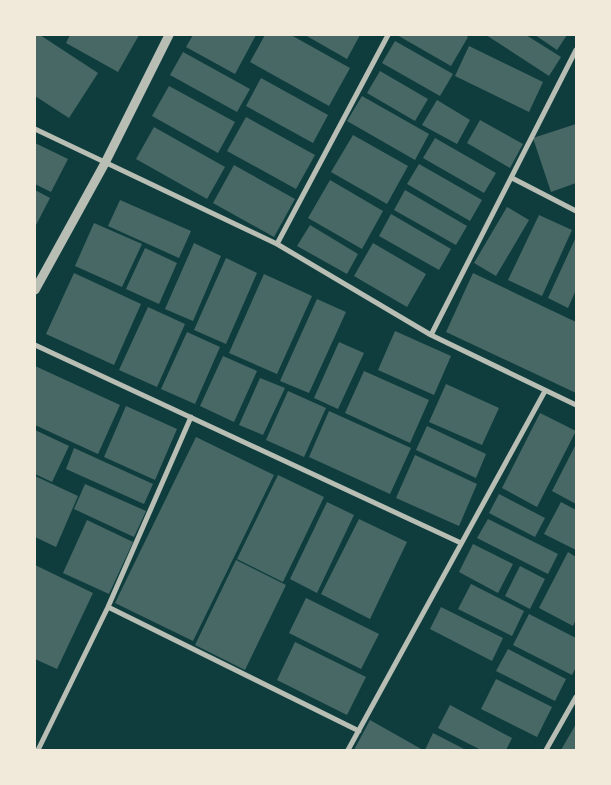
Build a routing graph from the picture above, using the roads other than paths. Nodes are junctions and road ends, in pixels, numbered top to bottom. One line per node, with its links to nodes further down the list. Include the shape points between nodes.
1 (169, 35): 5 (street)
2 (388, 35): 8 (street)
3 (576, 50): 6 (street)
4 (35, 129): 5 (street)
5 (105, 163): 8 (street); 9 (street)
6 (512, 178): 7 (street); 10 (street)
7 (576, 211)
8 (277, 244): 10 (street)
9 (35, 290)
10 (431, 335): 12 (street)
11 (35, 345): 14 (street)
12 (545, 391): 13 (street); 15 (street)
13 (576, 405)
14 (191, 417): 15 (street); 16 (street)
15 (461, 543): 18 (street)
16 (108, 607): 18 (street); 19 (street)
17 (576, 697): 21 (street)
18 (359, 731): 20 (street)
19 (38, 750)
20 (348, 750)
21 (546, 750)

